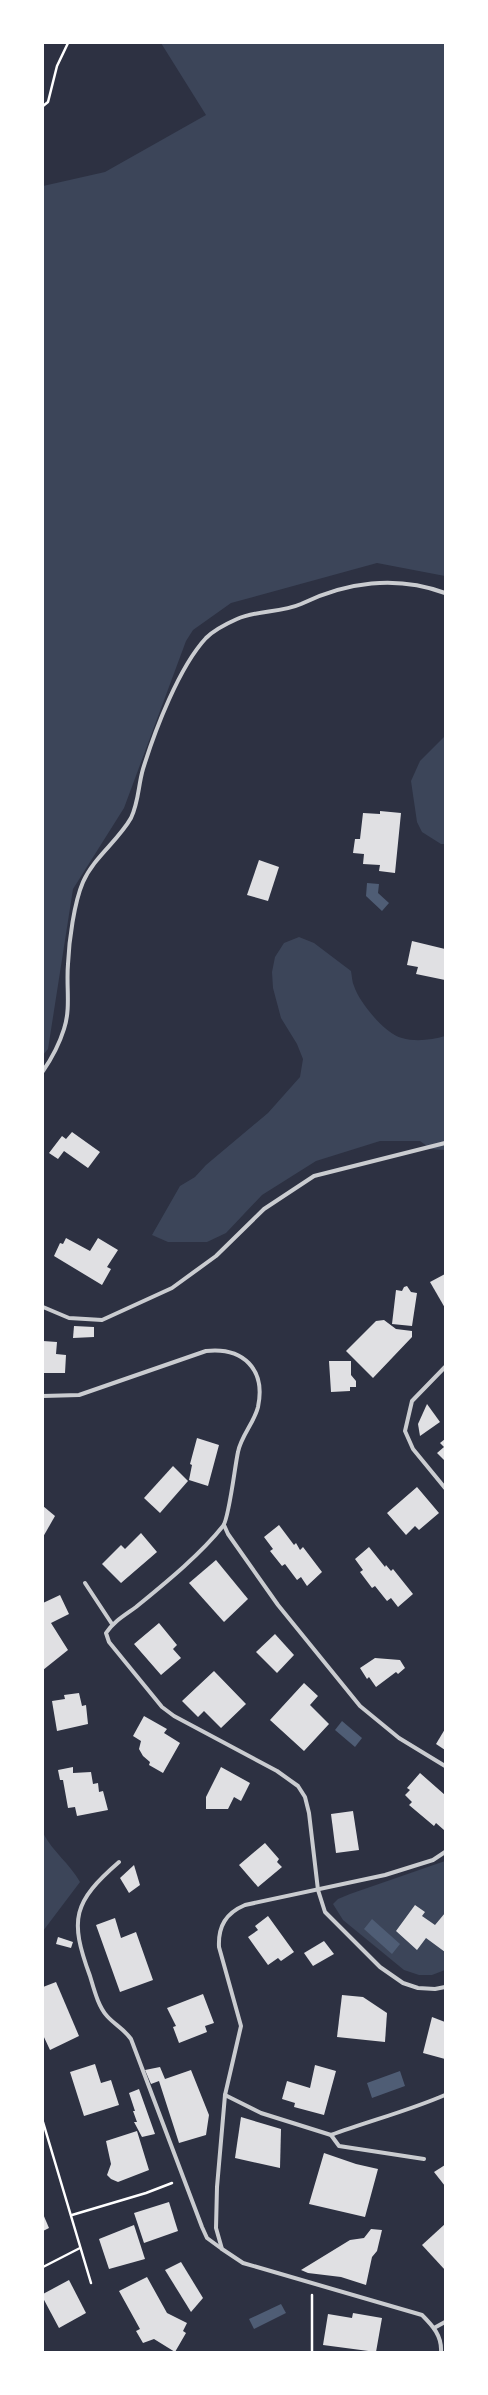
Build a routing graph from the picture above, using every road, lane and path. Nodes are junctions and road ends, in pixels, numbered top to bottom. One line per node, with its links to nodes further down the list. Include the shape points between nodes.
1 (68, 43): 2 (path, via 57,66 48,102)
2 (43, 106)
3 (445, 593): 4 (street, via 435,589 392,583 351,585 317,595 299,605 238,618 207,637 188,664 162,718 143,771 138,800 130,820 100,855 83,882 68,964 65,1028 54,1055)
4 (43, 1071)
5 (445, 1143): 6 (street, via 314,1176 264,1208 216,1256 172,1288 102,1320 69,1318)
6 (43, 1307)
7 (445, 1367): 9 (street, via 412,1401 404,1431 413,1449)
8 (43, 1396): 10 (street, via 79,1395 206,1350 220,1349 236,1353 247,1361 256,1374 260,1388 257,1409 238,1449)
9 (445, 1488)
10 (224, 1525): 12 (street, via 187,1562); 13 (street, via 278,1604 360,1706 399,1738)
11 (85, 1583): 12 (street)
12 (112, 1624): 16 (street, via 106,1633 109,1642 162,1707 174,1716 277,1771 298,1786 305,1797 309,1813)
13 (445, 1766)
14 (445, 1852): 16 (street, via 433,1860 385,1875)
15 (118, 1862): 23 (street, via 98,1880 85,1898 77,1918 76,1931 103,2009 107,2016 124,2028 131,2039)
16 (318, 1890): 17 (street, via 325,1912 380,1967 403,1983 418,1988); 18 (street, via 245,1905 232,1911 222,1924 218,1935 219,1947 241,2026)
17 (445, 1987)
18 (225, 2095): 21 (street, via 260,2113); 26 (street, via 216,2228)
19 (445, 2095): 21 (street, via 406,2112 366,2122)
20 (43, 2122): 24 (path)
21 (331, 2136): 22 (street, via 339,2146)
22 (424, 2159)
23 (184, 2178): 24 (path, via 146,2193); 26 (street, via 207,2238)
24 (72, 2215): 25 (path)
25 (80, 2248): 27 (path); 29 (path)
26 (222, 2249): 28 (street, via 243,2263)
27 (43, 2267)
28 (312, 2282): 31 (street, via 422,2315); 32 (path)
29 (92, 2283)
30 (445, 2322): 31 (street)
31 (434, 2328): 33 (street, via 441,2343)
32 (312, 2352)
33 (441, 2352)

